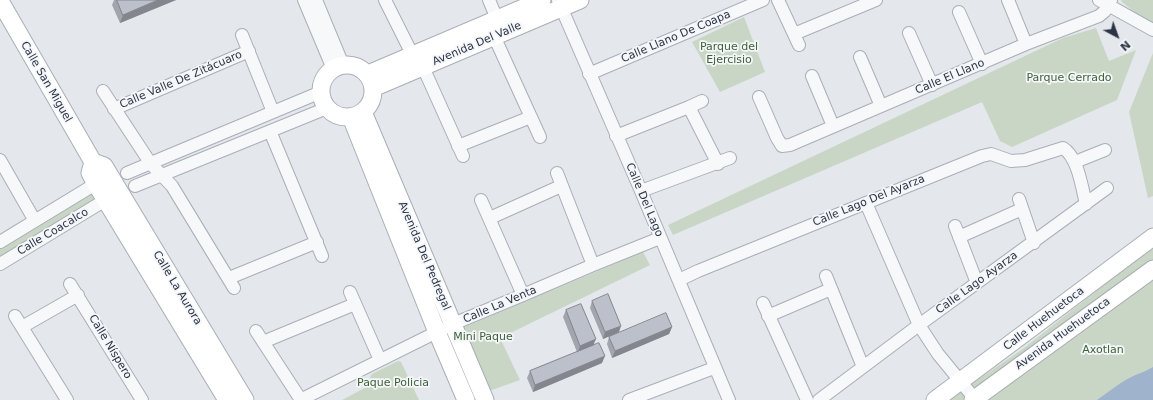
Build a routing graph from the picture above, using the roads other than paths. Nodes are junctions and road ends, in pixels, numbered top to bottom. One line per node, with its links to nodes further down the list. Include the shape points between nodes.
1 (304, 0): 25 (street)
2 (316, 0): 25 (street)
3 (385, 0): 23 (street)
4 (489, 0): 15 (street)
5 (542, 0): 15 (street, Avenida Del Valle)
6 (580, 0): 13 (street, Avenida Del Valle)
7 (763, 0): 26 (street, Calle Llano De Coapa)
8 (778, 0): 9 (street, via 797,40)
9 (876, 0)
10 (1008, 0): 20 (street)
11 (0, 1): 54 (street, Calle San Miguel, via 93,162 90,174)
12 (1106, 2): 16 (street); 20 (street, Calle El Llano, via 1099,16)
13 (560, 4): 19 (street, Avenida Del Valle); 26 (street, Calle Del Lago)
14 (958, 12): 24 (street)
15 (497, 19): 23 (street, Avenida Del Valle)
16 (1153, 30)
17 (909, 33): 29 (street)
18 (242, 35): 21 (street, Calle Valle De Zitácuaro)
19 (494, 36): 23 (street, Avenida Del Valle); 40 (street)
20 (1026, 44): 24 (street, Calle El Llano)
21 (249, 51): 37 (street, Calle Valle De Zitácuaro); 38 (street, Calle Valle De Zitácuaro)
22 (860, 57): 34 (street)
23 (418, 61): 28 (street, Avenida Del Valle); 40 (street, via 461,151)
24 (982, 64): 29 (street, Calle El Llano)
25 (338, 67): 28 (street, via 358,67); 31 (street, via 324,79)
26 (589, 74): 43 (street, Calle Del Lago)
27 (812, 76): 41 (street)
28 (371, 81): 39 (street, via 371,101)
29 (932, 85): 34 (street, Calle El Llano)
30 (103, 91): 37 (street, Calle Valle De Zitácuaro)
31 (321, 92): 36 (street); 38 (street)
32 (759, 97): 41 (street, Calle El Llano, via 782,146)
33 (702, 101): 35 (street)
34 (881, 106): 41 (street, Calle El Llano)
35 (689, 107): 43 (street); 50 (street)
36 (327, 108): 39 (street, via 338,115); 42 (street)
37 (114, 109): 49 (street, Calle Valle De Zitácuaro)
38 (273, 112): 49 (street)
39 (357, 114): 86 (street, Avenida Del Pedregal); 90 (street, Avenida Del Pedregal)
40 (530, 117): 44 (street)
41 (833, 126)
42 (270, 131): 53 (street); 68 (street)
43 (616, 136): 58 (street, Calle Del Lago)
44 (540, 137)
45 (1105, 150): 48 (street)
46 (730, 158): 50 (street)
47 (0, 160): 64 (street)
48 (1075, 162): 61 (street, Calle Lago Del Ayarza, via 1063,148 1025,160 1011,160 991,154); 62 (street)
49 (151, 164): 51 (street); 53 (street, Calle Valle De Zitácuaro)
50 (718, 164): 58 (street)
51 (128, 173)
52 (557, 174): 56 (street)
53 (162, 175): 55 (street); 68 (street, Calle Valle De Zitácuaro, via 172,186 231,283)
54 (103, 180): 59 (street, Calle La Aurora); 64 (street, Calle Coacalco)
55 (135, 186)
56 (561, 186): 63 (street); 72 (street)
57 (1107, 188): 62 (street, Calle Lago Ayarza)
58 (641, 191): 66 (street, Calle Del Lago)
59 (112, 196): 71 (street, Calle Coacalco); 100 (street, Calle La Aurora); 101 (street, Calle La Aurora)
60 (481, 200): 63 (street)
61 (866, 203): 75 (street, Calle Lago Del Ayarza); 87 (street)
62 (1086, 204): 69 (street, Calle Lago Ayarza)
63 (490, 218): 81 (street)
64 (35, 221): 67 (street, Calle Coacalco)
65 (1153, 237): 95 (street, Calle Huehuetoca)
66 (660, 238): 72 (street, Calle La Venta); 75 (street, Calle Del Lago)
67 (0, 242)
68 (317, 242): 70 (street)
69 (1034, 242): 76 (street, Calle Lago Ayarza); 76 (street, via 1021,204 957,231)
70 (322, 256)
71 (0, 264)
72 (593, 265): 81 (street, Calle La Venta)
73 (1153, 269): 97 (street, Avenida Huehuetoca)
74 (826, 276): 78 (street)
75 (679, 280): 94 (street, Calle Del Lago)
76 (978, 283): 87 (street, Calle Lago Ayarza)
77 (70, 284): 80 (street, Calle Níspero)
78 (831, 289): 85 (street); 93 (street)
79 (350, 292): 83 (street)
80 (78, 294): 88 (street); 99 (street, Calle Níspero)
81 (523, 296): 86 (street, Calle La Venta)
82 (763, 303): 85 (street)
83 (355, 304): 91 (street); 92 (street)
84 (15, 316): 88 (street)
85 (768, 316): 107 (street)
86 (453, 324): 90 (street, Calle La Venta); 104 (street, Avenida Del Pedregal)
87 (919, 325): 93 (street, Calle Lago Ayarza); 95 (street)
88 (22, 327): 98 (street)
89 (256, 331): 91 (street)
90 (437, 332): 92 (street, Calle La Venta); 103 (street, Avenida Del Pedregal)
91 (263, 342): 102 (street)
92 (380, 360): 102 (street, Calle La Venta)
93 (863, 367): 108 (street, Calle Lago Ayarza)
94 (714, 368): 96 (street); 106 (street, Calle Del Lago)
95 (960, 382): 97 (street); 109 (street, Calle Huehuetoca)
96 (652, 396): 105 (street)
97 (974, 399)
98 (67, 400)
99 (142, 400)
100 (227, 400)
101 (245, 400)
102 (300, 400)
103 (466, 400)
104 (485, 400)
105 (629, 400)
106 (729, 400)
107 (807, 400)
108 (819, 400)
109 (935, 400)

